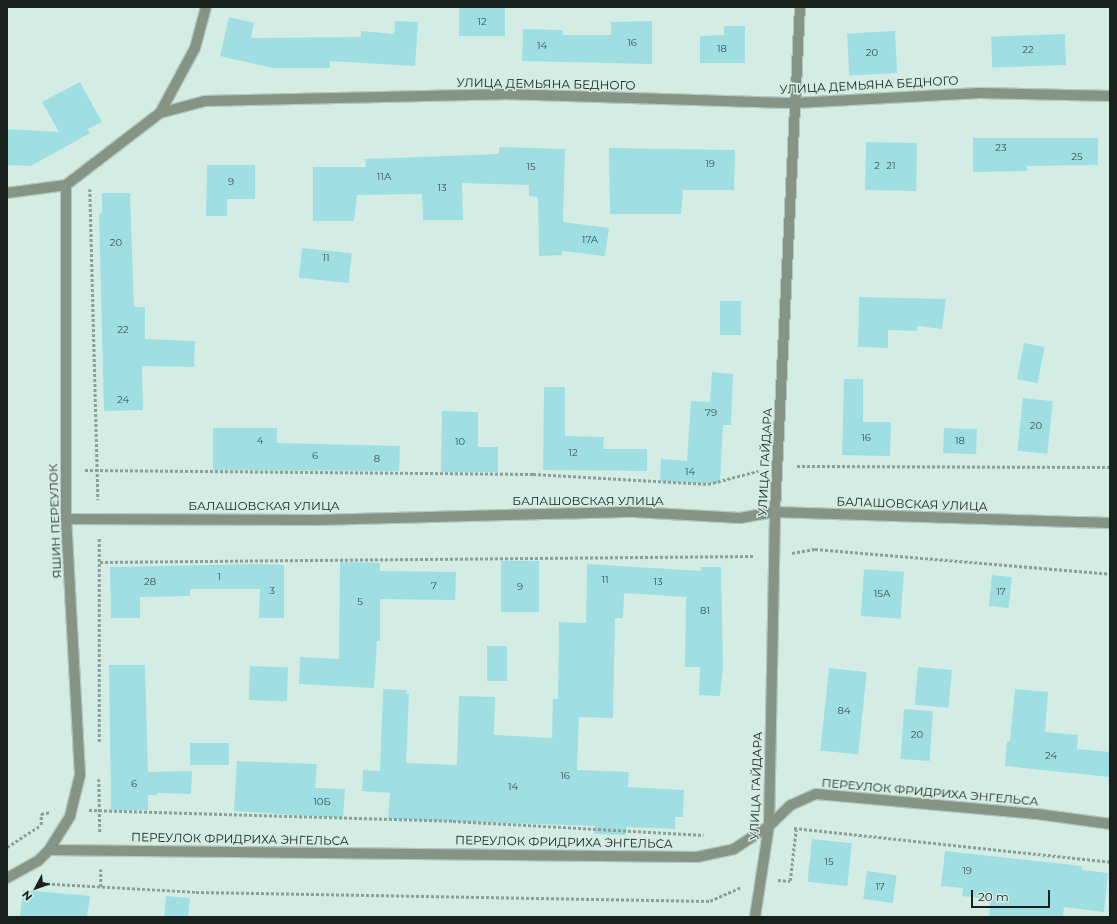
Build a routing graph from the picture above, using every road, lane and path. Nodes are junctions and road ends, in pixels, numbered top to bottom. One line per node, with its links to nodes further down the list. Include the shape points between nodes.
1 (206, 7): 5 (street, via 195,48)
2 (800, 7): 4 (street, УЛИЦА ГАЙДАРА)
3 (1110, 96): 4 (street, УЛИЦА ДЕМЬЯНА БЕДНОГО, via 980,93)
4 (795, 103): 5 (street, УЛИЦА ДЕМЬЯНА БЕДНОГО, via 503,94 205,101); 8 (street, УЛИЦА ГАЙДАРА)
5 (160, 113): 6 (street, УЛИЦА ДЕМЬЯНА БЕДНОГО)
6 (66, 185): 7 (street, УЛИЦА ДЕМЬЯНА БЕДНОГО); 10 (street, ЯШИН ПЕРЕУЛОК)
7 (7, 193)
8 (778, 466): 9 (path); 10 (path, via 708,484 533,474); 11 (street, УЛИЦА ГАЙДАРА)
9 (1110, 467)
10 (66, 470): 12 (street, ЯШИН ПЕРЕУЛОК)
11 (775, 512): 12 (street, БАЛАШОВСКАЯ УЛИЦА, via 740,518 634,512 318,520); 13 (street, БАЛАШОВСКАЯ УЛИЦА); 14 (street, УЛИЦА ГАЙДАРА)
12 (66, 519): 17 (street, ЯШИН ПЕРЕУЛОК, via 80,775)
13 (1110, 523)
14 (774, 556): 15 (path); 16 (path, via 815,549); 19 (street, УЛИЦА ГАЙДАРА)
15 (100, 562)
16 (1110, 574)
17 (72, 809): 21 (path, via 453,821); 22 (path, via 41,814 41,825); 23 (street, ЯШИН ПЕРЕУЛОК)
18 (1110, 824): 19 (street, ПЕРЕУЛОК ФРИДРИХА ЭНГЕЛЬСА, via 1037,814 816,794 790,805)
19 (769, 826): 20 (path); 23 (street, ПЕРЕУЛОК ФРИДРИХА ЭНГЕЛЬСА, via 734,849 697,857); 26 (street, УЛИЦА ГАЙДАРА)
20 (796, 828): 24 (path); 26 (path, via 790,881)
21 (708, 835)
22 (7, 847)
23 (49, 850): 25 (street, via 38,861)
24 (1110, 862)
25 (7, 878)
26 (761, 878): 27 (path, via 710,901 196,892); 28 (street, УЛИЦА ГАЙДАРА)
27 (35, 883)
28 (755, 917)

